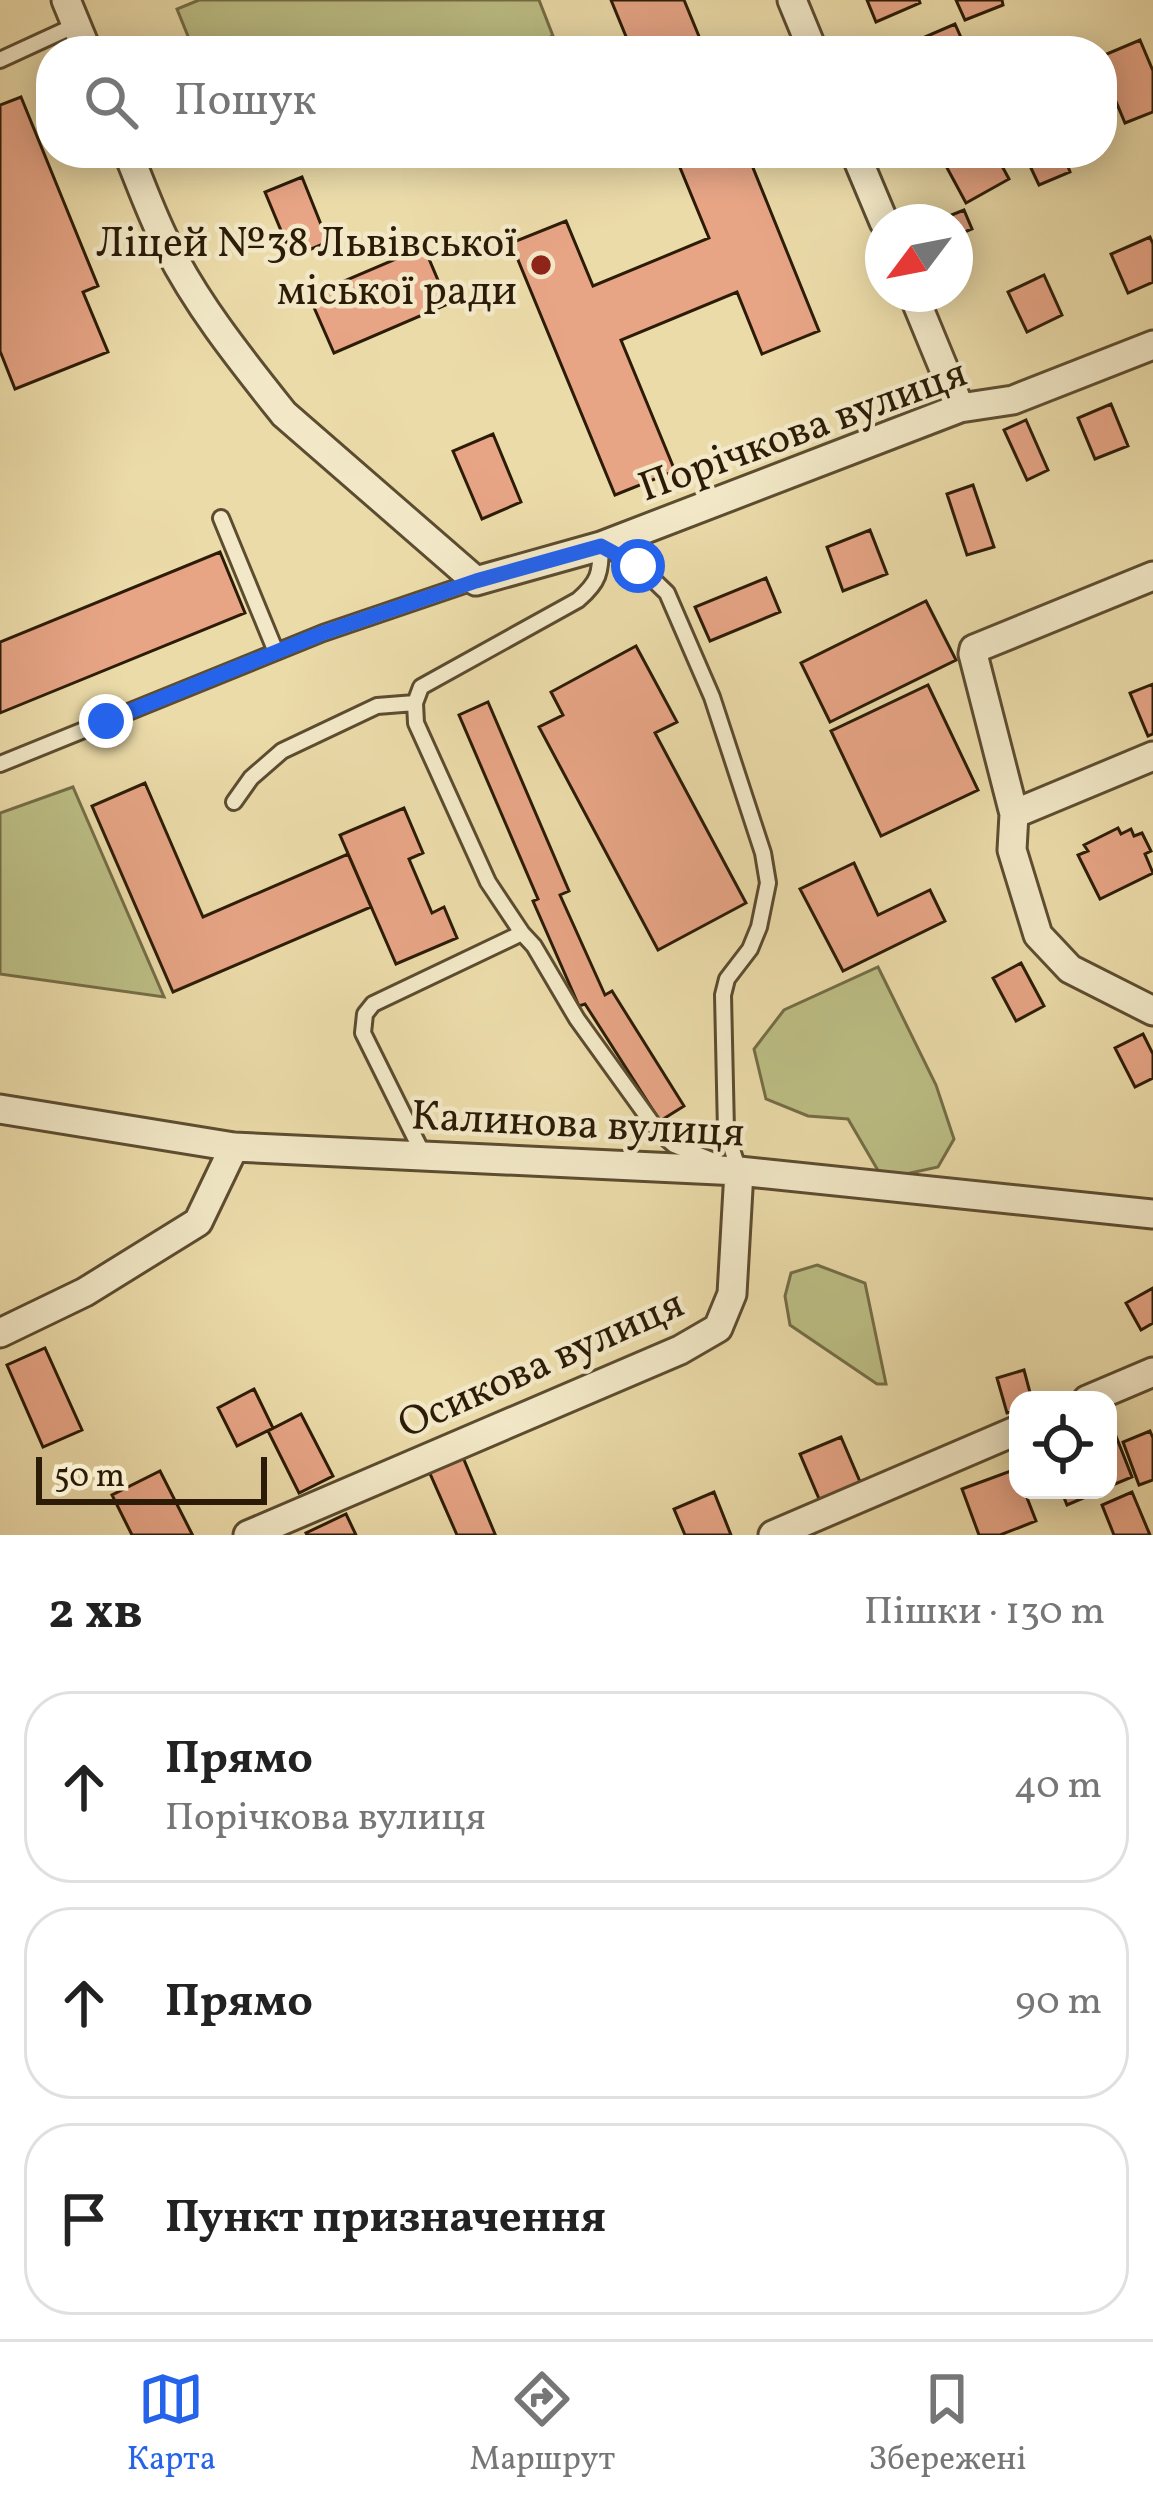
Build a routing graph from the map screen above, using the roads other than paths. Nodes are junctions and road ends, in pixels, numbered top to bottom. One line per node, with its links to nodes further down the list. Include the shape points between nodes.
1 (793, 0): 2 (street)
2 (807, 36)
3 (36, 43): 4 (lane)
4 (0, 60)
5 (134, 168): 14 (street, via 205,308 284,413)
6 (861, 168): 7 (street)
7 (876, 204)
8 (920, 312): 10 (street)
9 (1153, 345): 10 (street, Порічкова вулиця, via 1013,400)
10 (960, 408): 12 (street, Порічкова вулиця)
11 (221, 518): 15 (lane)
12 (601, 546): 14 (street, Порічкова вулиця); 16 (lane, via 600,574 578,600 422,687); 26 (lane, via 668,593 763,854 769,883 759,927 723,995 726,1132)
13 (1153, 576): 20 (street, via 974,649)
14 (476, 581): 15 (lane)
15 (277, 652): 18 (lane)
16 (415, 703): 19 (lane, via 377,706 282,751); 21 (lane, via 416,723 488,882)
17 (1153, 756): 20 (street)
18 (0, 764)
19 (234, 802)
20 (1015, 814): 22 (street, via 1012,850 1038,935 1070,969)
21 (522, 933): 25 (lane, via 365,1014 364,1033); 26 (lane, via 657,1130)
22 (1153, 1012)
23 (0, 1109): 24 (street, Калинова вулиця)
24 (234, 1148): 25 (street, Калинова вулиця); 28 (street, via 198,1222 86,1292)
25 (424, 1156): 26 (street, Калинова вулиця)
26 (740, 1171): 27 (street, Калинова вулиця); 32 (street, Осикова вулиця, via 732,1294 718,1328)
27 (1153, 1214)
28 (0, 1333)
29 (1153, 1372): 30 (street)
30 (1108, 1391)
31 (1009, 1434): 33 (street)
32 (248, 1535)
33 (773, 1535)

